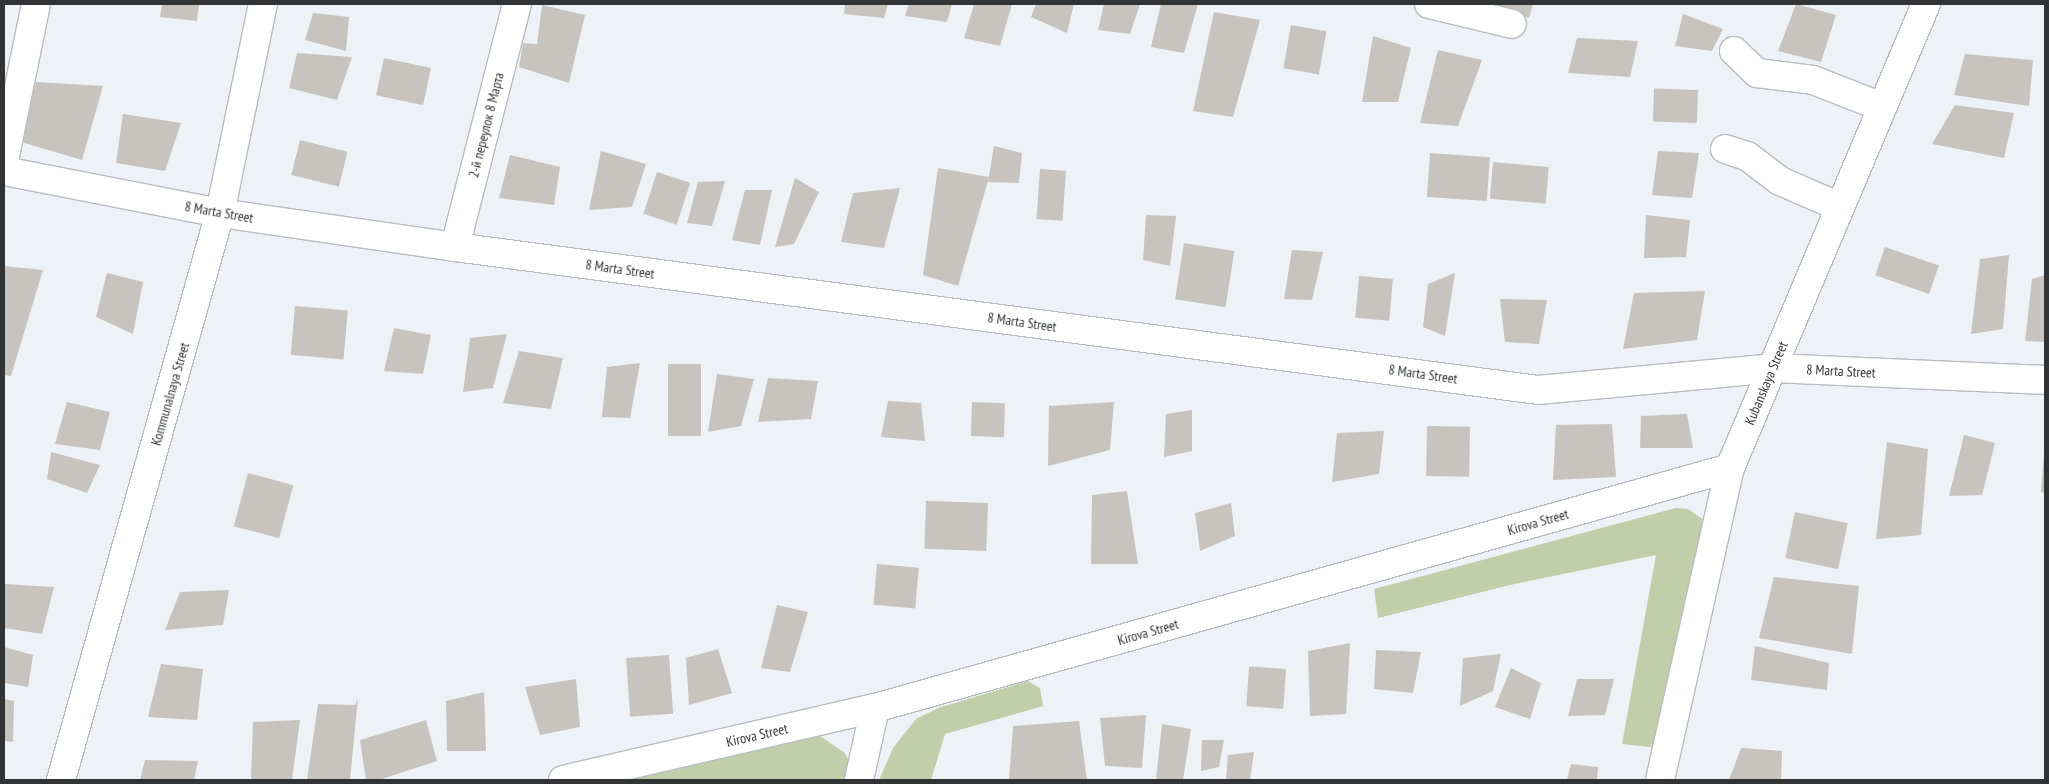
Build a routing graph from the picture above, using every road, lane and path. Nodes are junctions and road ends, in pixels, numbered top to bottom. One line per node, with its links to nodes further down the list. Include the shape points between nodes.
1 (36, 4): 10 (street)
2 (263, 4): 13 (street, Kommunalnaya Street)
3 (517, 4): 14 (street, 2-й переулок 8 Марта)
4 (1430, 4): 6 (street)
5 (1926, 4): 8 (street, Kubanskaya Street)
6 (1512, 24)
7 (1734, 52): 8 (street, via 1756,73 1813,80)
8 (1882, 106): 12 (street, Kubanskaya Street)
9 (1726, 149): 12 (street, via 1747,156 1780,181)
10 (4, 161)
11 (4, 171): 13 (street, 8 Marta Street)
12 (1840, 207): 15 (street, Kubanskaya Street)
13 (220, 213): 14 (street, 8 Marta Street); 19 (street, Kommunalnaya Street)
14 (455, 247): 15 (street, 8 Marta Street, via 1538,390)
15 (1773, 368): 16 (street, 8 Marta Street); 17 (street, Kubanskaya Street)
16 (2045, 380)
17 (1730, 468): 18 (street, Kirova Street); 22 (street, Kubanskaya Street)
18 (875, 708): 20 (street, Kirova Street); 21 (street)
19 (62, 780)
20 (563, 780)
21 (859, 780)
22 (1660, 780)

